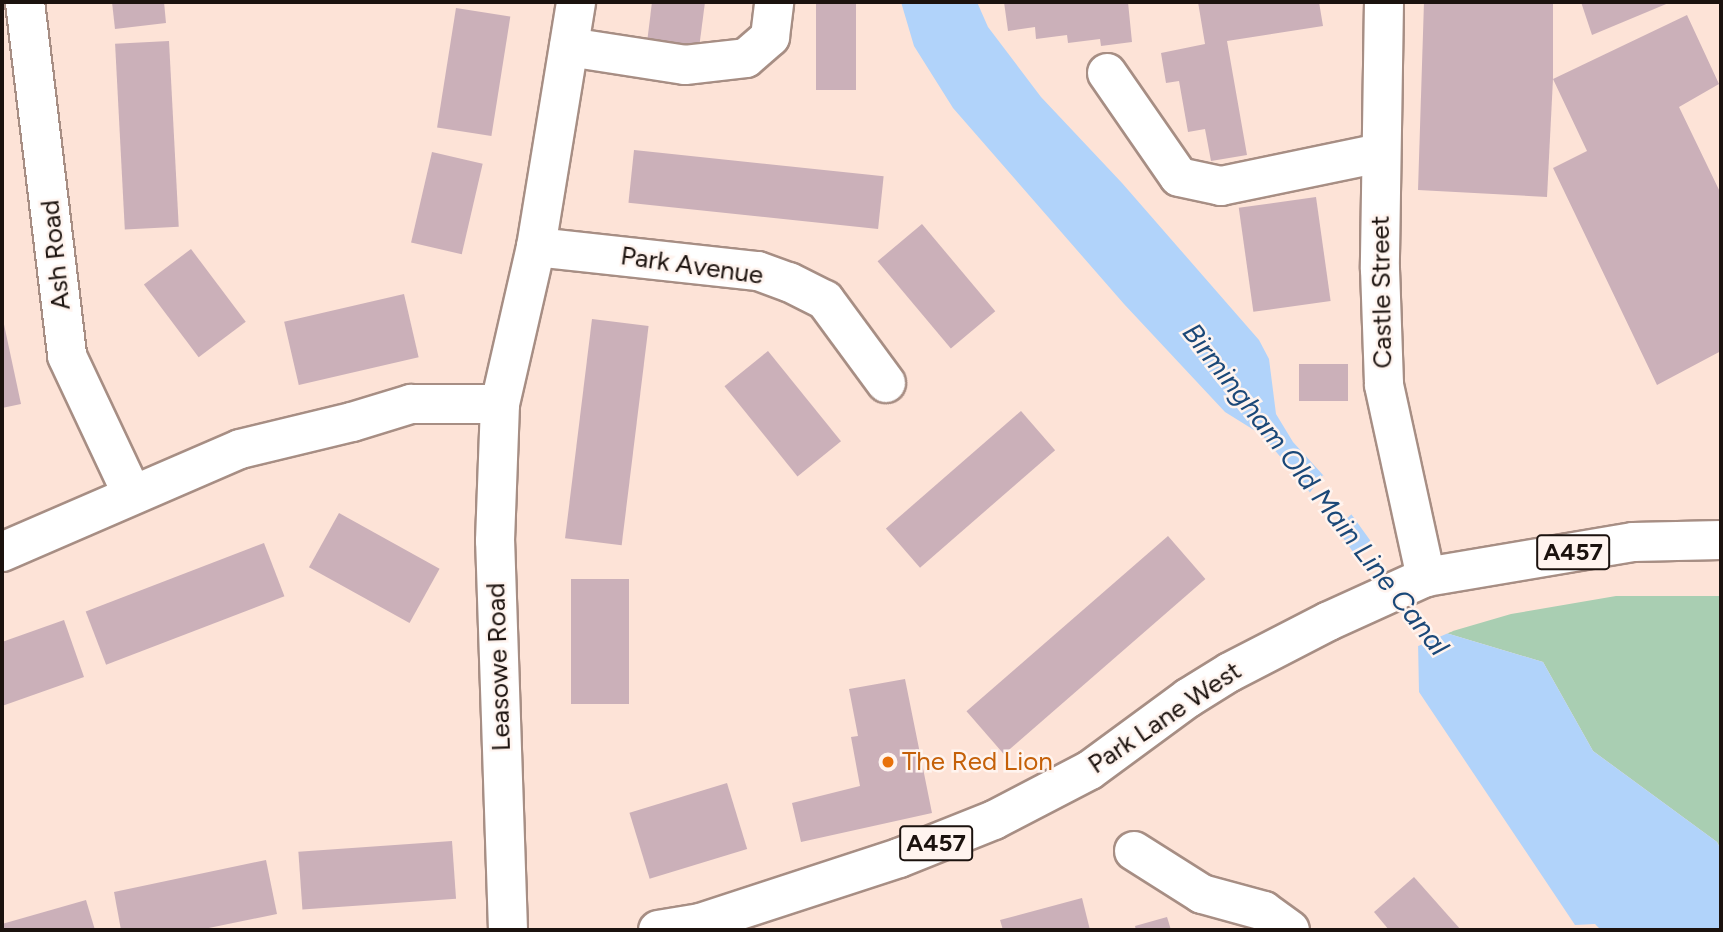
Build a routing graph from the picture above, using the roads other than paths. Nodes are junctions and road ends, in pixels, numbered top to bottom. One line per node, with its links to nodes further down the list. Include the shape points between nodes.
1 (25, 2): 11 (street, Ash Road, via 67,356)
2 (576, 2): 5 (street, Leasowe Road)
3 (774, 2): 5 (street, via 770,37 746,58 685,65)
4 (1384, 2): 7 (street, Castle Street)
5 (569, 47): 8 (street, Leasowe Road)
6 (1107, 73): 7 (street, via 1179,177 1221,186)
7 (1381, 153): 14 (street, Castle Street, via 1384,385)
8 (536, 247): 9 (street, Park Avenue, via 758,271 789,282 825,300); 10 (street, Leasowe Road)
9 (886, 383)
10 (500, 404): 11 (street, via 411,404 240,449); 17 (street, Leasowe Road, via 495,541)
11 (132, 494): 13 (street)
12 (1721, 540): 14 (street, Park Lane West / A457, via 1633,541)
13 (2, 552)
14 (1426, 577): 18 (street, Park Lane West / A457, via 1230,672 1090,769 994,820 872,867 700,923)
15 (1135, 850): 16 (street, via 1202,894)
16 (1277, 921)
17 (508, 930)
18 (658, 930)

